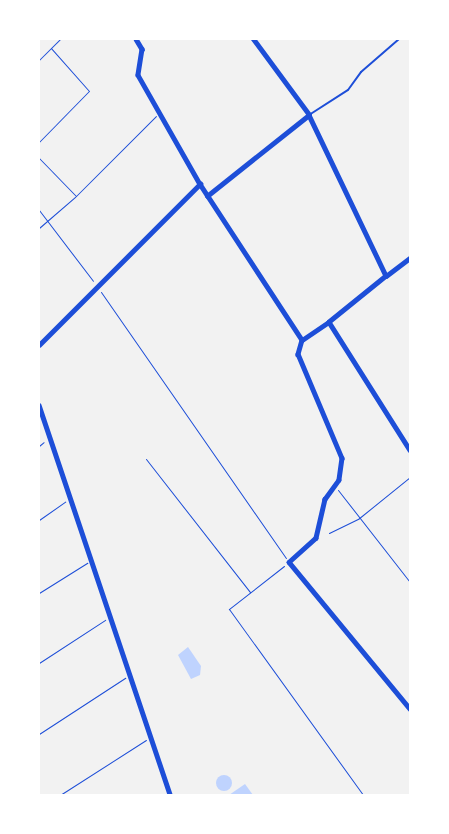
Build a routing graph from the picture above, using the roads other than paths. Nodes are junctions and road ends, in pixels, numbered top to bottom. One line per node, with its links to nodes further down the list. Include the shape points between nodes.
1 (136, 39): 5 (street, via 142,49 138,74)
2 (253, 39): 4 (street)
3 (399, 39): 4 (lane, via 361,72 348,90)
4 (308, 115): 6 (street); 8 (street)
5 (200, 184): 6 (street); 11 (street)
6 (207, 196): 10 (street)
7 (409, 261): 8 (street)
8 (386, 276): 9 (street)
9 (329, 322): 10 (street); 13 (street)
10 (302, 340): 14 (street, via 298,354 342,458 334,486 325,499 316,538 289,562)
11 (39, 345)
12 (39, 405): 15 (street)
13 (410, 450)
14 (410, 709)
15 (170, 795)

